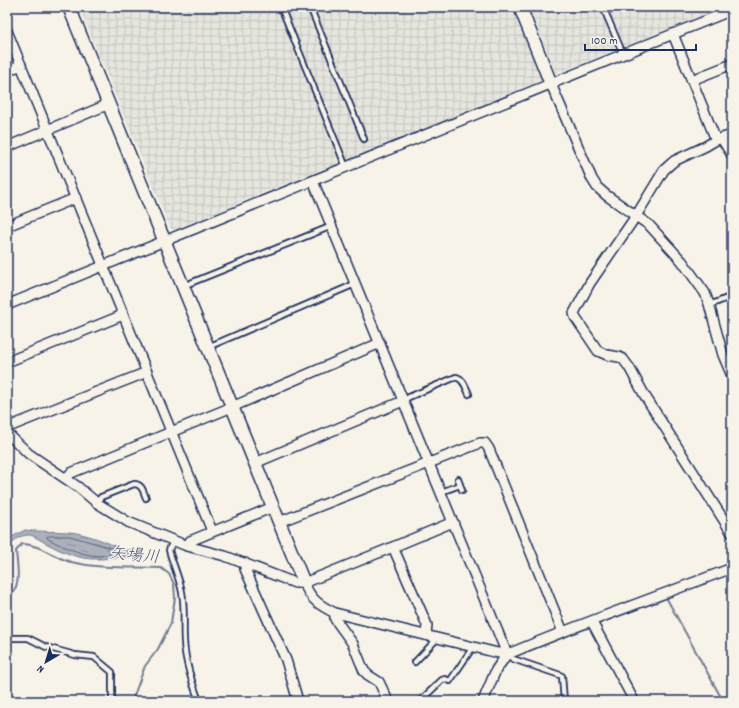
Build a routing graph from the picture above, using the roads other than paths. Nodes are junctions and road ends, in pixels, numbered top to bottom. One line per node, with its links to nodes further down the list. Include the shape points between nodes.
1 (69, 7): 15 (street)
2 (281, 7): 22 (lane)
3 (310, 7): 18 (lane)
4 (520, 7): 14 (street)
5 (603, 7): 9 (lane)
6 (732, 10): 8 (street)
7 (7, 31): 11 (street)
8 (673, 34): 9 (street); 13 (street)
9 (623, 54): 14 (street)
10 (732, 64): 13 (street)
11 (21, 65): 12 (street); 16 (street)
12 (7, 71)
13 (692, 80): 19 (street)
14 (551, 84): 22 (street); 25 (street, via 597,187)
15 (109, 104): 16 (street); 28 (street)
16 (48, 130): 20 (street); 24 (street)
17 (732, 135): 19 (street)
18 (364, 139)
19 (719, 139): 21 (street); 25 (street, via 669,164)
20 (7, 147)
21 (732, 154)
22 (346, 167): 23 (street)
23 (313, 181): 27 (street); 28 (street)
24 (76, 198): 26 (street); 29 (street)
25 (636, 216): 33 (street, via 649,225 682,261 705,293); 58 (street, via 590,283 574,313 601,354 619,358 629,367)
26 (7, 226)
27 (332, 226): 30 (street); 31 (lane)
28 (165, 241): 29 (street); 31 (street)
29 (104, 266): 34 (street); 35 (street)
30 (356, 283): 36 (street); 37 (lane)
31 (183, 286): 37 (street)
32 (732, 296): 33 (lane)
33 (709, 304): 40 (street, via 723,355)
34 (7, 305)
35 (124, 315): 38 (street); 39 (street)
36 (380, 342): 42 (street); 43 (street)
37 (208, 347): 43 (street)
38 (7, 362)
39 (147, 372): 44 (street); 45 (street)
40 (732, 376)
41 (469, 394): 42 (lane, via 463,382 456,377)
42 (403, 400): 47 (street); 48 (street)
43 (232, 407): 45 (street); 47 (street)
44 (7, 429)
45 (171, 431): 49 (street, via 71,473); 57 (street)
46 (7, 433): 49 (street, via 29,454)
47 (255, 463): 54 (street)
48 (429, 463): 51 (street); 55 (street); 67 (street, via 480,444 487,445)
49 (66, 478): 53 (street)
50 (458, 479): 51 (lane, via 461,487)
51 (441, 492): 56 (street)
52 (146, 498): 53 (lane, via 141,486 134,484 101,498)
53 (96, 503): 59 (street, via 128,522)
54 (273, 507): 55 (street); 57 (street)
55 (279, 522): 64 (street)
56 (453, 522): 61 (street); 72 (street)
57 (212, 531): 60 (street, via 190,541)
58 (732, 534)
59 (173, 540): 60 (street); 75 (lane, via 168,550 182,591 186,658)
60 (188, 546): 62 (street)
61 (393, 547): 64 (street); 68 (street, via 427,626)
62 (245, 564): 64 (street, via 295,583); 76 (street, via 286,660)
63 (732, 568): 66 (street)
64 (304, 583): 65 (street, via 311,598)
65 (335, 613): 68 (street); 77 (street, via 334,619 352,644 364,671 379,682)
66 (592, 622): 67 (street); 81 (street)
67 (563, 632): 72 (street)
68 (426, 635): 69 (street)
69 (436, 638): 71 (street); 73 (lane)
70 (7, 639): 74 (lane, via 28,638 46,647 100,660 112,672)
71 (473, 647): 72 (street); 78 (lane, via 450,681 442,680)
72 (507, 654): 79 (street, via 496,670); 80 (lane, via 513,659 562,676)
73 (415, 662)
74 (112, 701)
75 (199, 701)
76 (298, 701)
77 (388, 701)
78 (420, 701)
79 (483, 701)
80 (564, 701)
81 (634, 701)

